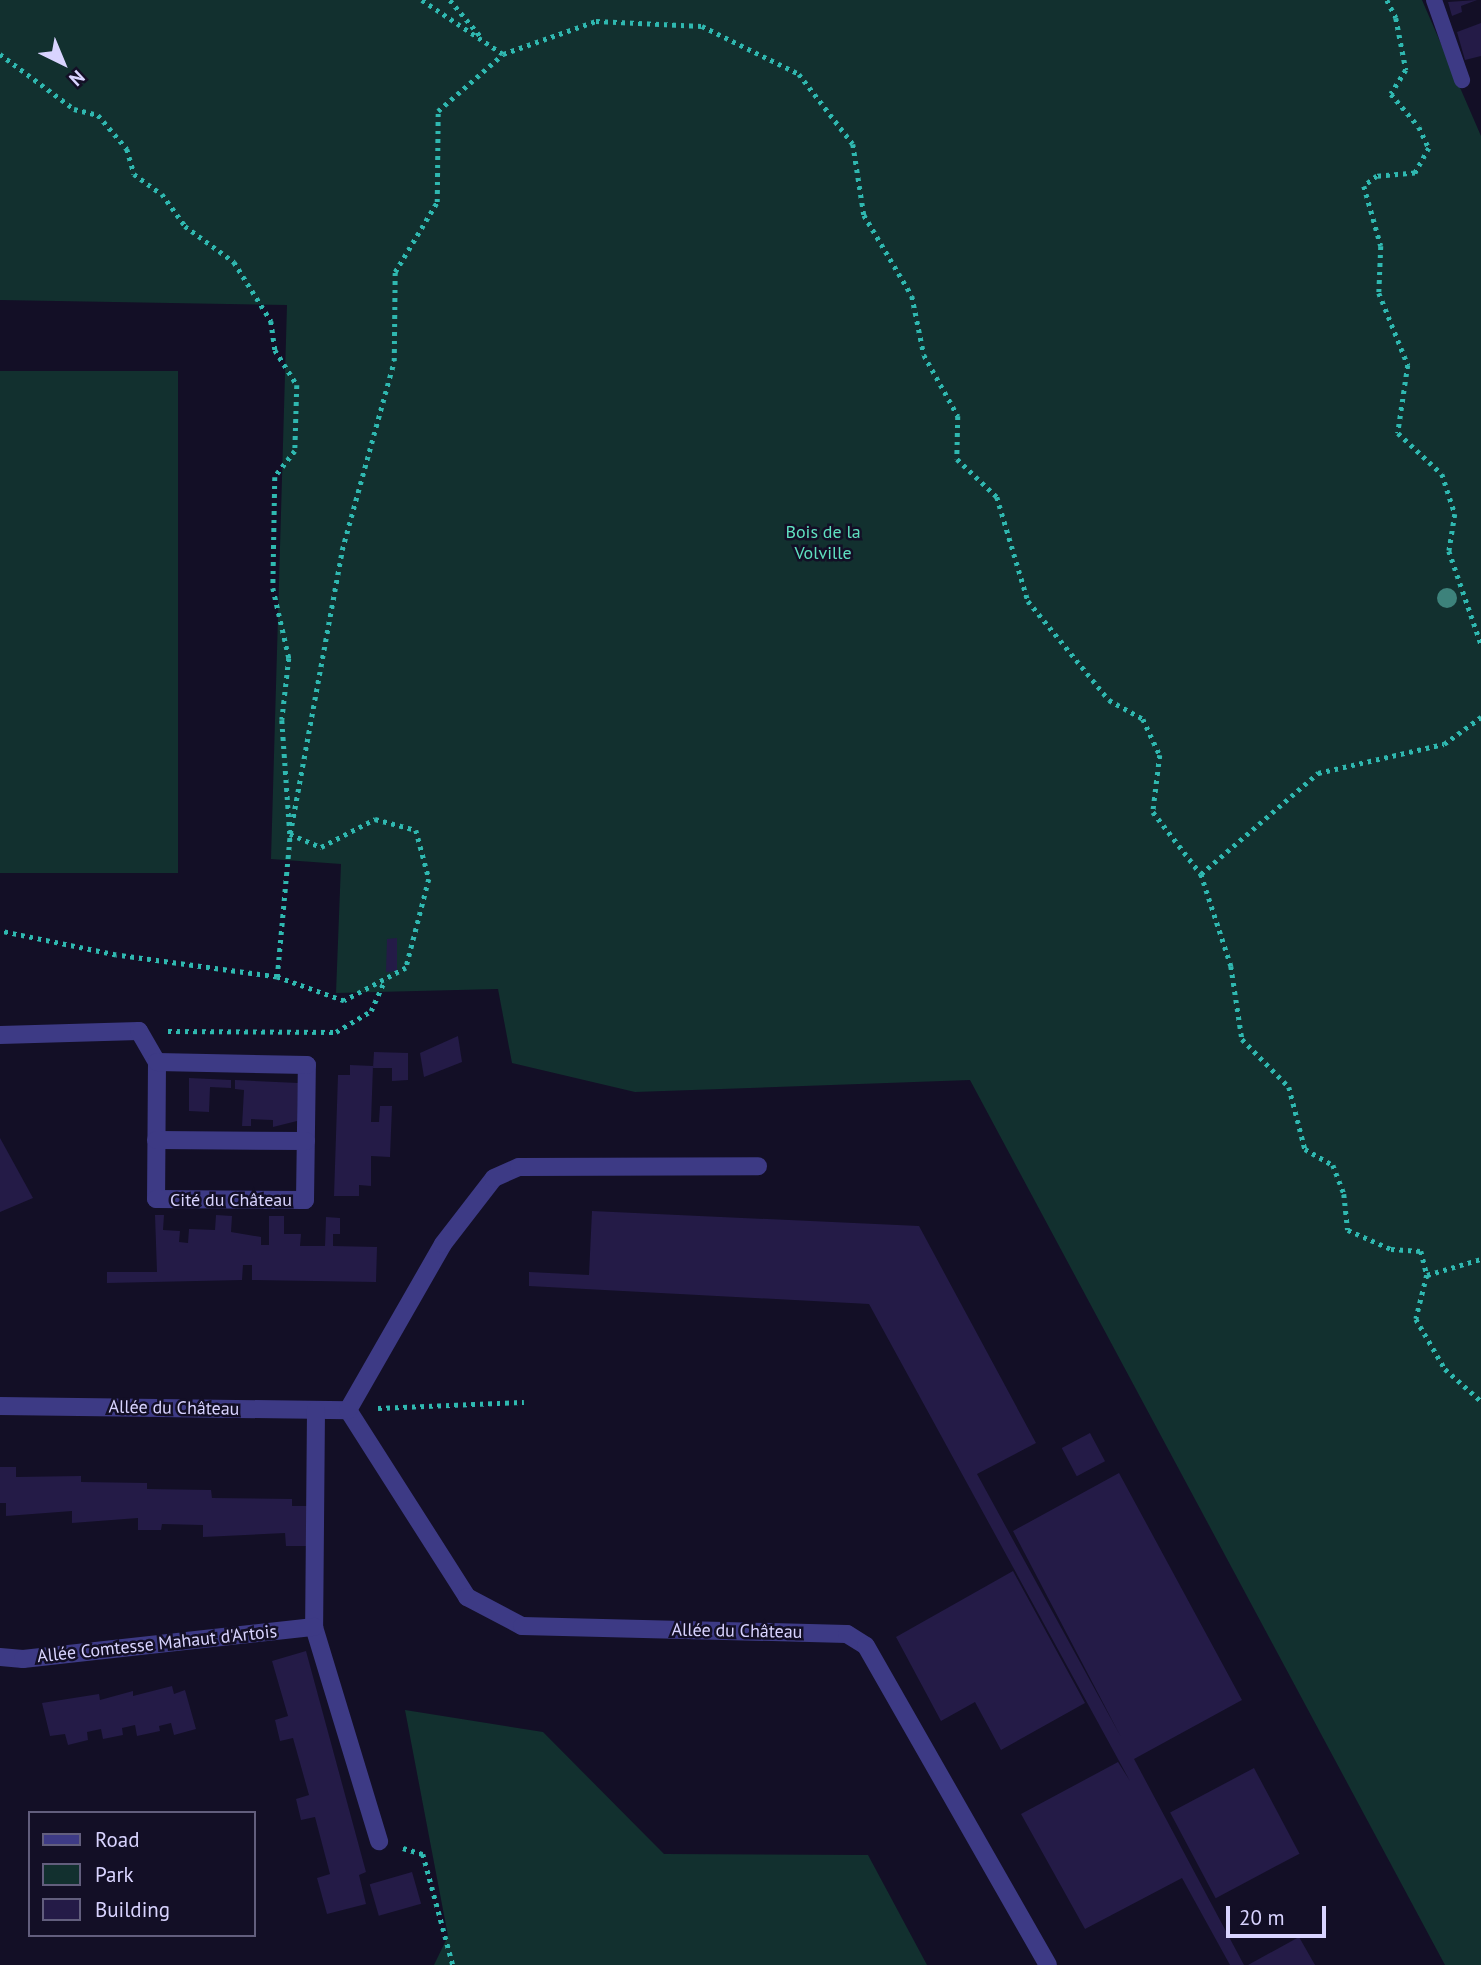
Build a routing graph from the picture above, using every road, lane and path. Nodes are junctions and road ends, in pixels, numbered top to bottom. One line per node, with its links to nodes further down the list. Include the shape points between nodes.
1 (422, 0): 5 (path)
2 (450, 0): 5 (path)
3 (1387, 0): 9 (path, via 1396,18 1406,70 1391,94 1419,127 1429,148 1415,173 1377,176 1364,186 1381,246 1379,293 1408,365 1398,433 1442,474 1455,514 1449,551)
4 (1434, 0): 8 (lane)
5 (484, 40): 7 (path)
6 (0, 54): 11 (path, via 74,108 97,115 127,149 134,174 162,194 185,226 234,262 271,321 275,350 297,385 295,451 275,477 274,519 273,588 289,658 282,720)
7 (503, 54): 11 (path, via 438,111 437,202 395,272 394,361 342,550); 12 (path, via 596,21 702,26 799,74 853,144 864,215 912,296 924,355 958,416 957,459 997,497 1028,601 1110,700 1143,719 1160,755 1153,813)
8 (1462, 80)
9 (1481, 644)
10 (1481, 717): 12 (path, via 1444,744 1318,773)
11 (290, 834): 14 (path); 15 (path, via 321,847 375,818 416,830 429,879 406,968)
12 (1201, 874): 23 (path, via 1231,966 1242,1039 1290,1087 1306,1149 1333,1165 1344,1194 1348,1230 1391,1249 1421,1251)
13 (0, 931): 14 (path, via 116,955)
14 (277, 977): 15 (path, via 344,1001)
15 (385, 979): 16 (path, via 371,1011 336,1032)
16 (139, 1031): 17 (street); 18 (street)
17 (0, 1035)
18 (157, 1062): 19 (street, Cité du Château); 20 (street, Cité du Château, via 307,1065)
19 (156, 1140): 20 (street); 20 (street, Cité du Château, via 156,1199 306,1200)
20 (306, 1141)
21 (758, 1166): 28 (street, via 519,1167 494,1178 443,1244)
22 (1481, 1259): 23 (path)
23 (1427, 1275): 24 (path, via 1416,1319 1445,1369)
24 (1481, 1401)
25 (524, 1402): 28 (path)
26 (0, 1406): 27 (street, Allée du Château)
27 (316, 1410): 28 (street, Allée du Château); 29 (street)
28 (348, 1410): 33 (street, Allée du Château, via 467,1597 522,1626 847,1633 866,1646)
29 (314, 1627): 30 (street, Allée Comtesse Mahaut d'Artois, via 23,1659); 31 (street)
30 (0, 1657)
31 (379, 1841): 32 (path, via 423,1854)
32 (453, 1965)
33 (1048, 1965)

